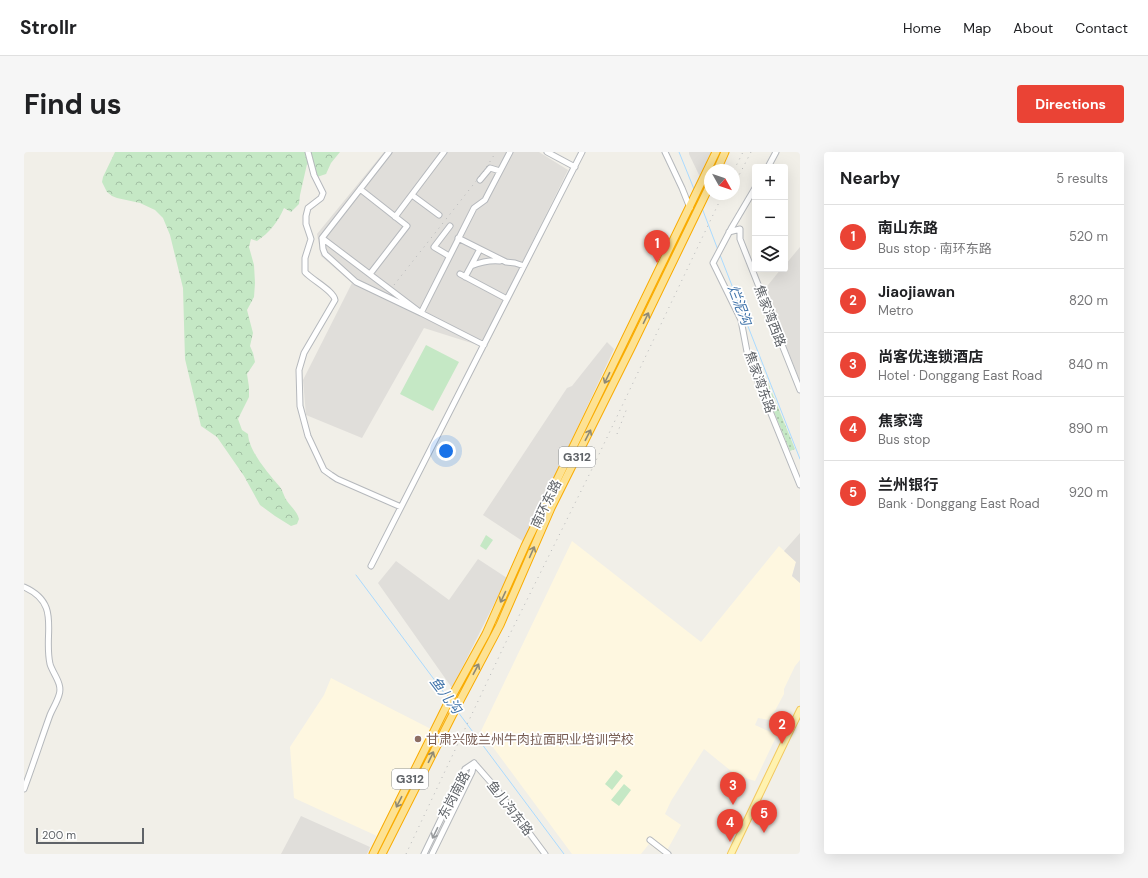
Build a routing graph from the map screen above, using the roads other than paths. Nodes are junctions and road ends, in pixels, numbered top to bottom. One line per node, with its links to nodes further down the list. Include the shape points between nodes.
1 (308, 152): 38 (street, via 314,175 323,193 321,198 308,208 306,216 311,239 305,258 305,272 333,294 335,300 304,354 299,370 300,406 308,436 324,470 337,479)
2 (388, 152): 16 (street)
3 (444, 152): 18 (street)
4 (510, 152): 14 (street)
5 (547, 152): 13 (street)
6 (582, 152): 13 (street)
7 (665, 152): 20 (street)
8 (716, 152): 20 (highway, 南环东路 / G312)
9 (726, 152): 11 (highway)
10 (776, 152): 12 (street)
11 (720, 164)
12 (770, 164)
13 (575, 167): 31 (street)
14 (500, 171): 15 (street, via 490,168); 26 (street, via 485,200 474,208)
15 (480, 180)
16 (360, 189): 22 (street); 25 (street)
17 (752, 193): 24 (street)
18 (412, 195): 21 (street); 22 (street)
19 (704, 197): 42 (highway, 南环东路 / G312, one-way to 19, via 551,508)
20 (691, 206): 41 (highway, 南环东路 / G312, one-way to 41, via 525,546)
21 (439, 215)
22 (395, 217): 32 (street, via 407,226)
23 (450, 226): 28 (street, via 434,247)
24 (729, 232): 36 (street, 焦家湾西路, via 740,229 740,239); 37 (street, 焦家湾东路, via 713,263 741,320 748,357)
25 (322, 238): 32 (street); 34 (street, via 322,249 325,254 356,282)
26 (458, 238): 27 (street); 28 (street)
27 (480, 249): 29 (street); 30 (street)
28 (449, 256): 34 (street)
29 (506, 262): 30 (street, via 494,260); 31 (street)
30 (471, 266): 33 (street, via 463,276)
31 (524, 266): 33 (street)
32 (370, 274): 34 (street)
33 (507, 299): 35 (street)
34 (421, 313): 35 (street)
35 (484, 345): 38 (street)
36 (800, 390)
37 (800, 485)
38 (401, 507): 39 (street)
39 (371, 566)
40 (24, 587): 46 (street, via 34,591 44,602 49,616 50,665 58,681 60,694 51,712)
41 (492, 621): 42 (highway); 48 (highway, 南环东路 / G312, one-way to 48)
42 (500, 625): 49 (highway, 南环东路 / G312, one-way to 42)
43 (800, 710): 54 (main road)
44 (800, 720): 55 (main road)
45 (474, 763): 50 (street, 东岗南路, one-way to 50, via 465,769); 51 (street, 东岗南路); 52 (street, 鱼儿沟东路)
46 (24, 790)
47 (650, 840): 53 (street)
48 (373, 854)
49 (382, 854)
50 (424, 854)
51 (432, 854)
52 (545, 854)
53 (668, 854)
54 (731, 854)
55 (736, 854)

